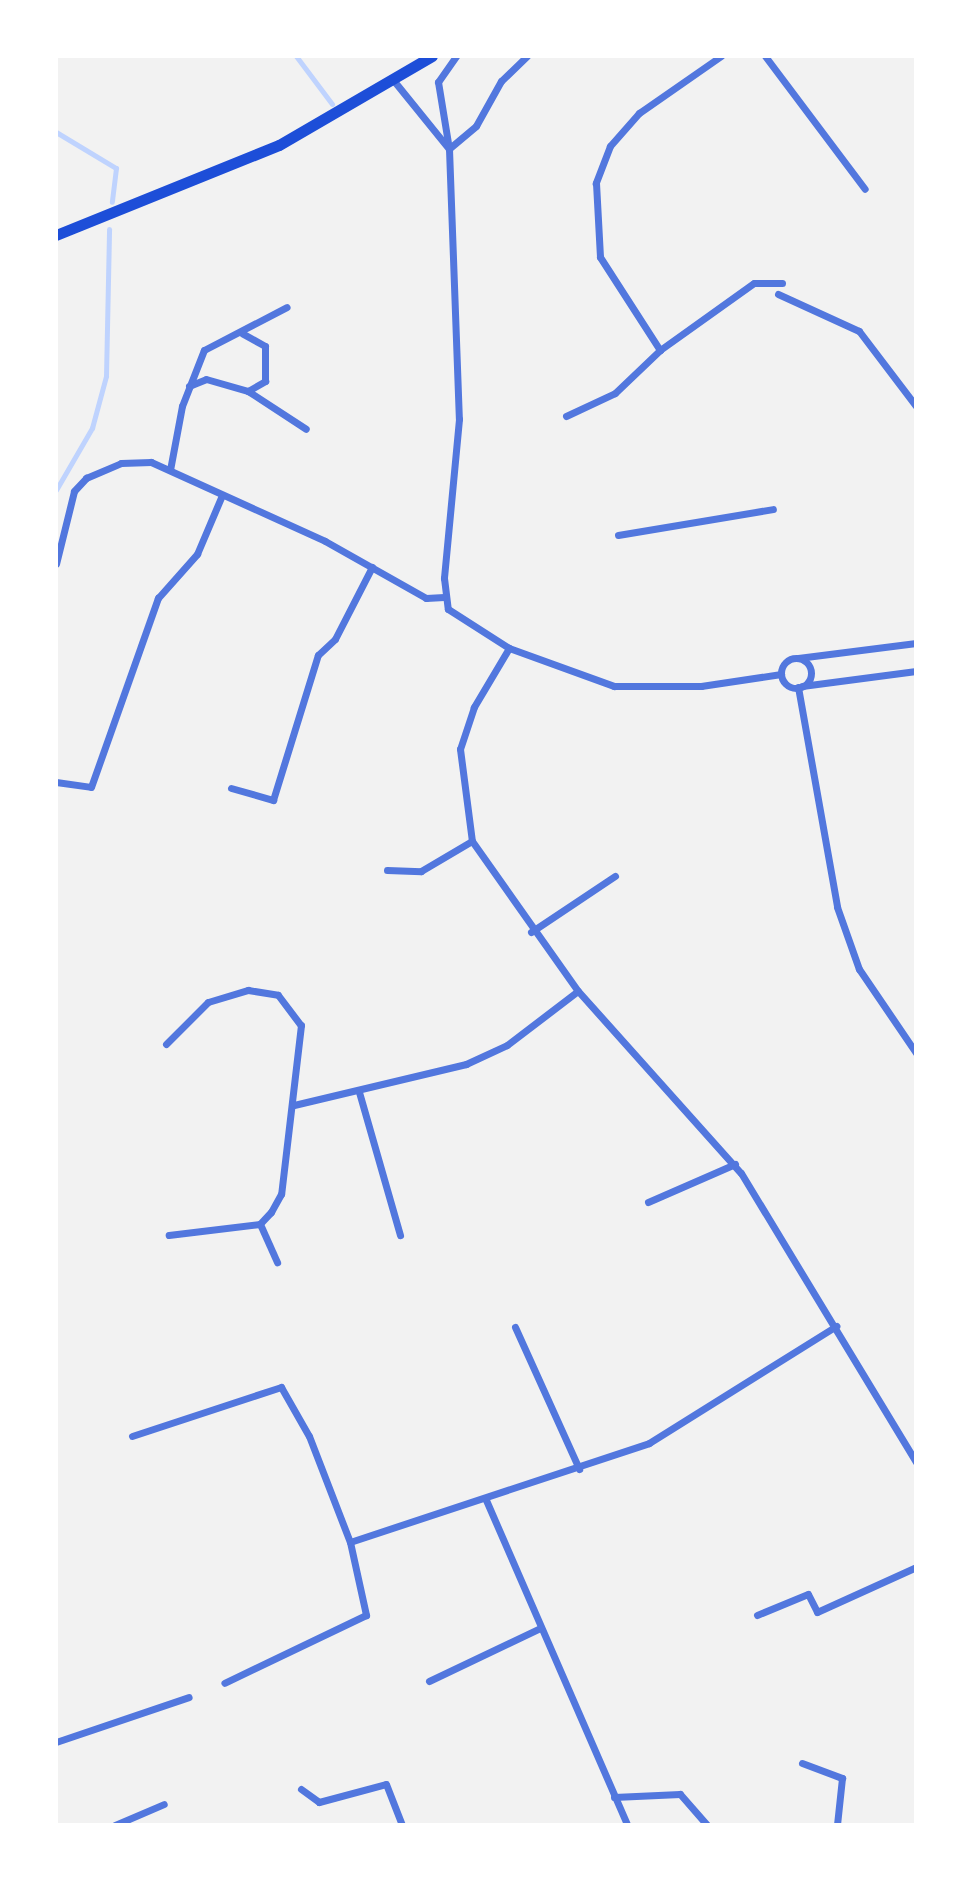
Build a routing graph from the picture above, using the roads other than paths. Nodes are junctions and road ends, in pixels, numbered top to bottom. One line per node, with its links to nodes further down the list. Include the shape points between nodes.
1 (432, 56): 6 (highway)
2 (456, 56): 7 (street, via 438,82)
3 (527, 56): 7 (street, via 501,81 476,126)
4 (721, 56): 14 (street, via 625,127 596,183 594,233 606,275)
5 (765, 56): 8 (street)
6 (394, 81): 7 (street); 9 (highway, via 279,145)
7 (449, 149): 26 (street, via 459,419)
8 (865, 189)
9 (56, 235)
10 (782, 283): 14 (street, via 754,283)
11 (778, 294): 17 (street, via 859,331)
12 (287, 307): 13 (street)
13 (240, 333): 15 (street, via 204,350); 16 (street, via 257,337 270,356 265,381)
14 (660, 350): 18 (street, via 615,393)
15 (188, 386): 16 (street, via 206,379); 20 (street)
16 (248, 391): 19 (street)
17 (916, 406)
18 (566, 416)
19 (306, 429)
20 (170, 470): 21 (street); 24 (street, via 121,463 86,478 74,491)
21 (222, 495): 25 (street); 33 (street, via 197,554 158,598 91,787)
22 (773, 509): 23 (street)
23 (618, 535)
24 (56, 564)
25 (372, 567): 26 (street, via 426,598); 34 (street, via 335,639 318,655 273,800)
26 (444, 597): 28 (street, via 459,619)
27 (916, 643): 29 (street)
28 (509, 648): 31 (street, via 614,686 701,686); 35 (street, via 474,707 460,749)
29 (798, 658): 31 (street); 32 (street, via 811,670)
30 (916, 671): 32 (street)
31 (781, 674): 32 (street)
32 (800, 687): 41 (street, via 837,907 859,969)
33 (56, 782)
34 (231, 788)
35 (472, 841): 36 (street, via 421,871); 38 (street)
36 (387, 870)
37 (615, 876): 38 (street)
38 (531, 932): 39 (street)
39 (578, 991): 42 (street, via 507,1045 426,1077); 44 (street)
40 (166, 1044): 43 (street, via 208,1002 248,990 278,995 301,1025)
41 (916, 1053)
42 (359, 1092): 43 (street); 48 (street)
43 (294, 1105): 46 (street, via 281,1194)
44 (735, 1164): 45 (street); 50 (street)
45 (648, 1202)
46 (260, 1224): 47 (street); 49 (street)
47 (169, 1235)
48 (400, 1235)
49 (277, 1262)
50 (836, 1326): 53 (street); 54 (street, via 669,1433)
51 (515, 1327): 54 (street)
52 (132, 1436): 56 (street, via 281,1387 309,1436)
53 (916, 1462)
54 (579, 1469): 55 (street)
55 (486, 1500): 56 (street); 59 (street)
56 (350, 1542): 61 (street, via 366,1615)
57 (916, 1567): 58 (street, via 817,1612 808,1594)
58 (757, 1615)
59 (540, 1628): 60 (street); 66 (street)
60 (429, 1681)
61 (224, 1683)
62 (189, 1697): 63 (street)
63 (56, 1742)
64 (802, 1763): 72 (street, via 842,1778)
65 (301, 1789): 69 (street, via 319,1802 386,1784)
66 (614, 1797): 70 (street); 71 (street, via 680,1794)
67 (164, 1804): 68 (street)
68 (115, 1825)
69 (402, 1825)
70 (627, 1825)
71 (707, 1825)
72 (837, 1825)

